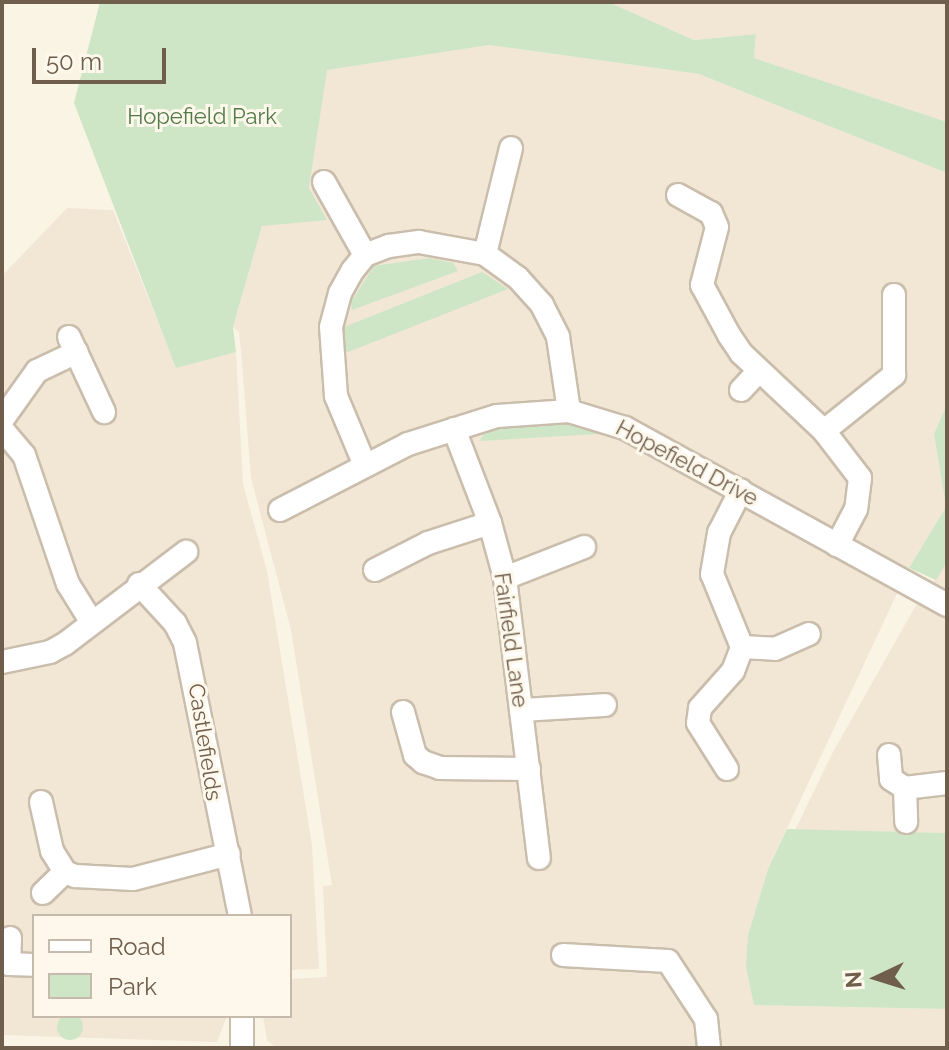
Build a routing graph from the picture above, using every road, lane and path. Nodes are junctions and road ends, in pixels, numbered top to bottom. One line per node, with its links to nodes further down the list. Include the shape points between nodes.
1 (511, 148): 4 (street)
2 (324, 182): 5 (street)
3 (678, 195): 7 (street, via 711,213 716,245 702,285 741,353)
4 (485, 254): 5 (street, via 419,242); 9 (street, via 542,305 558,337)
5 (365, 255): 15 (street, via 340,293 330,361 336,396)
6 (894, 295): 14 (street, via 894,375)
7 (759, 371): 8 (street); 14 (street)
8 (741, 390)
9 (569, 411): 13 (street, Hopefield Drive, via 497,416); 16 (street, Hopefield Drive, via 625,428)
10 (104, 412): 11 (street, via 73,344 37,371)
11 (2, 420)
12 (2, 429): 26 (street, via 24,455 68,584)
13 (454, 429): 15 (street, Hopefield Drive); 18 (street, Fairfield Lane)
14 (824, 431): 19 (street, via 860,478 856,509)
15 (364, 463): 17 (street, Hopefield Drive)
16 (741, 490): 19 (street, Hopefield Drive); 28 (street, via 719,533 712,574)
17 (280, 510)
18 (490, 523): 22 (street, via 428,543); 23 (street, Fairfield Lane)
19 (837, 545): 25 (street, Hopefield Drive)
20 (584, 547): 23 (street)
21 (186, 552): 24 (street)
22 (375, 570)
23 (505, 578): 31 (street, Fairfield Lane)
24 (139, 584): 26 (street); 40 (street, Castlefields, via 175,623 185,643)
25 (947, 605)
26 (91, 621): 29 (street, via 50,652)
27 (809, 634): 28 (street, via 775,649)
28 (742, 647): 35 (street, via 733,671 700,708 698,723)
29 (2, 662)
30 (605, 705): 31 (street)
31 (521, 710): 34 (street, Fairfield Lane)
32 (403, 712): 34 (street, via 415,755 423,762 440,768)
33 (883, 766): 37 (street)
34 (529, 769): 41 (street, Fairfield Lane)
35 (727, 769)
36 (947, 783): 37 (street)
37 (905, 788): 39 (street)
38 (41, 802): 42 (street, via 46,834)
39 (906, 822)
40 (229, 854): 42 (street, via 133,879); 44 (street, Castlefields)
41 (539, 858)
42 (65, 872): 43 (street)
43 (43, 893)
44 (240, 914)
45 (10, 938): 47 (street, via 9,964)
46 (563, 955): 50 (street, via 668,961 706,1019)
47 (32, 965)
48 (242, 1018): 49 (street)
49 (242, 1048)
50 (709, 1048)

